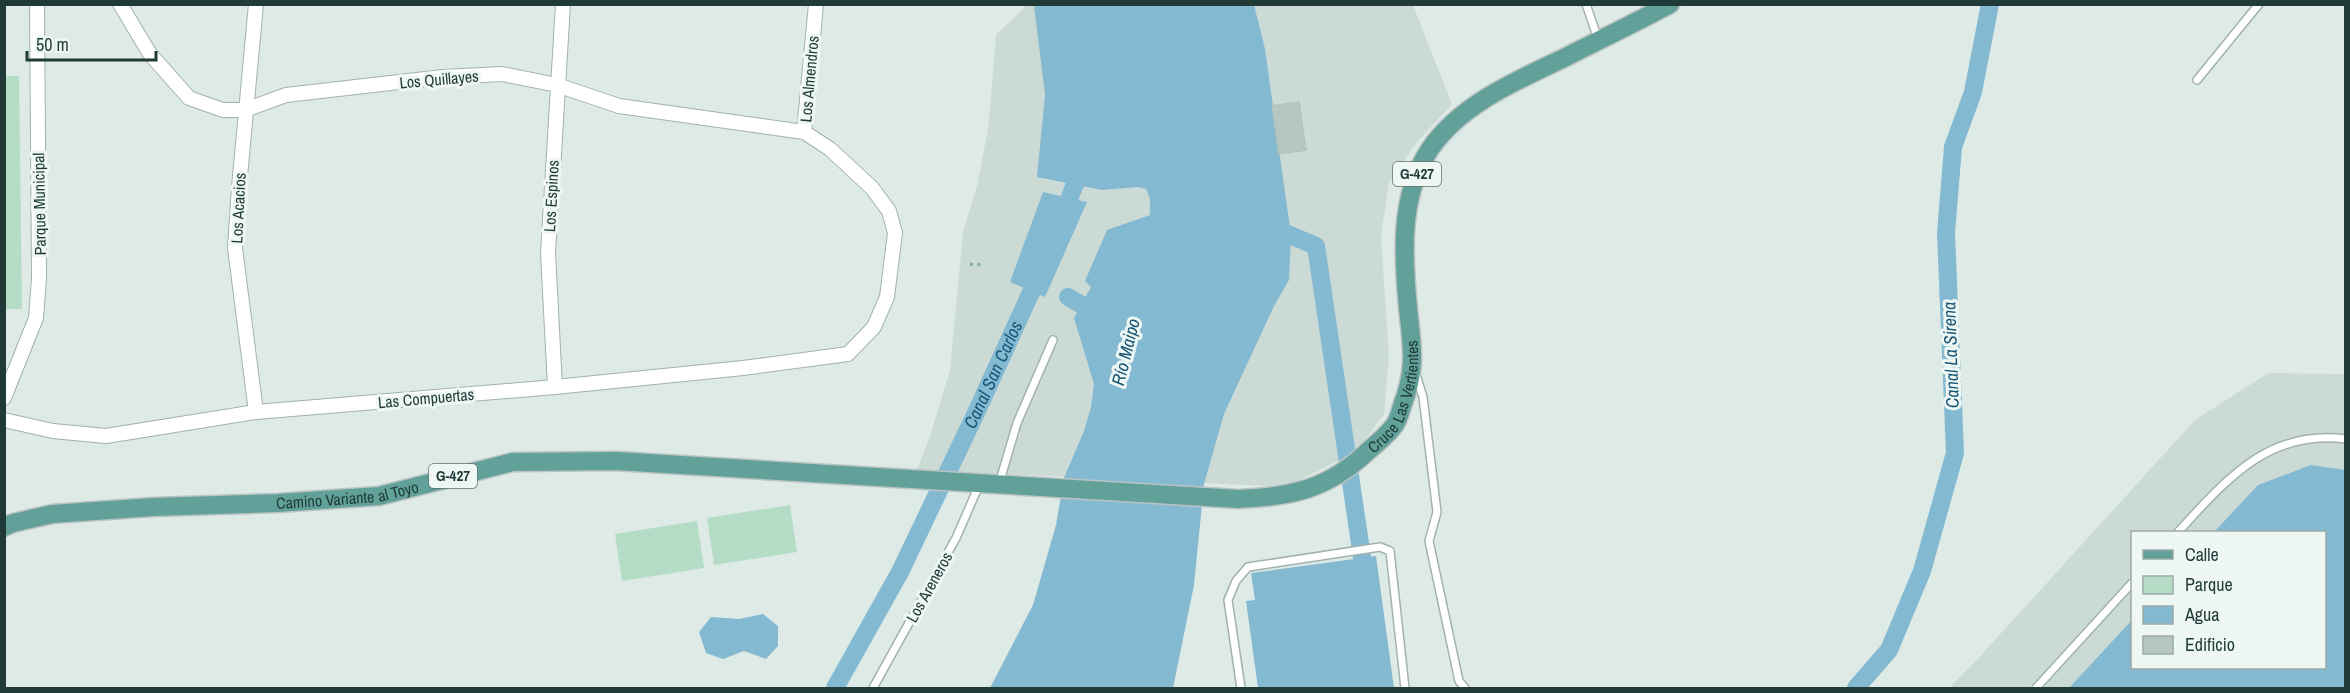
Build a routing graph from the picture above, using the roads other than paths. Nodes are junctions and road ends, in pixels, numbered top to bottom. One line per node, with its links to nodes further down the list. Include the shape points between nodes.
1 (37, 4): 18 (street, Parque Municipal, via 36,318)
2 (120, 4): 12 (street, Los Quillayes, via 150,54 189,98 223,110)
3 (256, 4): 12 (street, Los Acacios)
4 (563, 4): 11 (street, Los Espinos)
5 (816, 4): 13 (street, Los Almendros)
6 (1586, 4): 9 (lane)
7 (1670, 4): 9 (main road, Cruce Las Vertientes / G-427)
8 (2259, 4): 10 (lane)
9 (1598, 41): 16 (main road, Cruce Las Vertientes / G-427, via 1474,106 1443,132 1430,150 1417,174 1406,213 1404,269)
10 (2197, 80)
11 (557, 85): 12 (street, Los Quillayes, via 502,74 443,77 286,95); 13 (street, Los Quillayes, via 619,106); 17 (street, Los Espinos, via 548,253)
12 (245, 110): 19 (street, Los Acacios, via 235,248)
13 (804, 132): 15 (street, Los Almendros, via 830,149 872,188 889,211 895,232 887,297 874,327)
14 (1053, 340): 24 (lane, via 1017,423)
15 (848, 354): 17 (street, Las Compuertas)
16 (1414, 366): 24 (main road, Cruce Las Vertientes / G-427, via 1395,426 1329,482 1260,498); 31 (lane, via 1423,397 1437,512 1430,541 1459,681)
17 (555, 387): 19 (street, Las Compuertas)
18 (4, 398)
19 (255, 412): 20 (street, Las Compuertas, via 106,436 53,431)
20 (4, 420)
21 (2346, 439): 26 (lane, via 2324,436 2295,441 2258,456 2223,483)
22 (904, 479): 23 (main road, Cruce Las Vertientes / G-427); 25 (main road, Camino Variante al Toyo / G-427, via 616,461 513,462 379,496 52,514)
23 (976, 483): 24 (main road, Cruce Las Vertientes / G-427); 28 (lane, Los Areneros, via 956,538)
24 (998, 484)
25 (4, 527)
26 (2179, 531)
27 (2131, 585): 32 (lane)
28 (873, 688)
29 (1241, 688): 30 (lane, via 1228,600 1236,581 1248,567 1380,547 1390,551)
30 (1405, 688)
31 (1466, 688)
32 (2036, 688)

